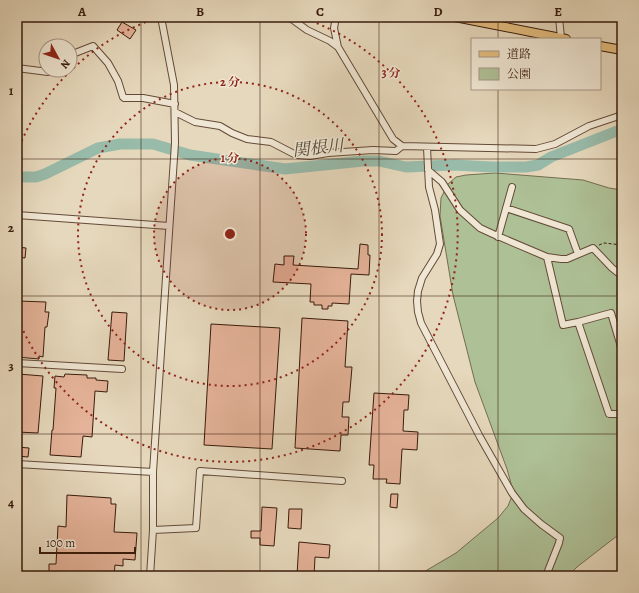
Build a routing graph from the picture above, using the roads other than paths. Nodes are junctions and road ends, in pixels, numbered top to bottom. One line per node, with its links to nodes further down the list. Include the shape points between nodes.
1 (160, 17): 14 (street, via 174,85)
2 (289, 17): 9 (street)
3 (336, 17): 9 (street, via 334,28)
4 (455, 17): 6 (main road)
5 (559, 17): 7 (street)
6 (559, 38)
7 (564, 38)
8 (601, 46): 10 (main road)
9 (338, 48): 17 (street, via 393,139)
10 (622, 50)
11 (78, 52): 14 (street, via 93,46 108,63 124,98 143,98)
12 (17, 68): 13 (street)
13 (38, 71)
14 (175, 104): 15 (street)
15 (175, 112): 17 (street, via 195,122 220,126 247,139 271,142 296,155 396,151); 23 (street)
16 (622, 115): 18 (street, via 589,126 555,144 536,149)
17 (402, 146): 18 (street)
18 (427, 148): 19 (street)
19 (428, 170): 24 (street, via 442,182 460,210 480,228); 38 (street, via 440,244 418,291 421,323 512,493 524,509 560,538)
20 (512, 187): 21 (street)
21 (506, 208): 24 (street); 25 (street, via 569,229)
22 (17, 215): 23 (street)
23 (169, 226): 34 (street)
24 (498, 237): 26 (street)
25 (578, 254): 26 (street, via 567,259); 27 (street, via 593,248)
26 (547, 257): 28 (street, via 562,325)
27 (622, 276)
28 (578, 322): 29 (street, via 611,313); 32 (street, via 609,414)
29 (622, 350)
30 (17, 363): 31 (street)
31 (122, 369)
32 (622, 412)
33 (17, 464): 34 (street)
34 (153, 472): 36 (street)
35 (342, 481): 36 (street, via 200,471 196,528)
36 (152, 530): 37 (street)
37 (150, 576)
38 (546, 576)

